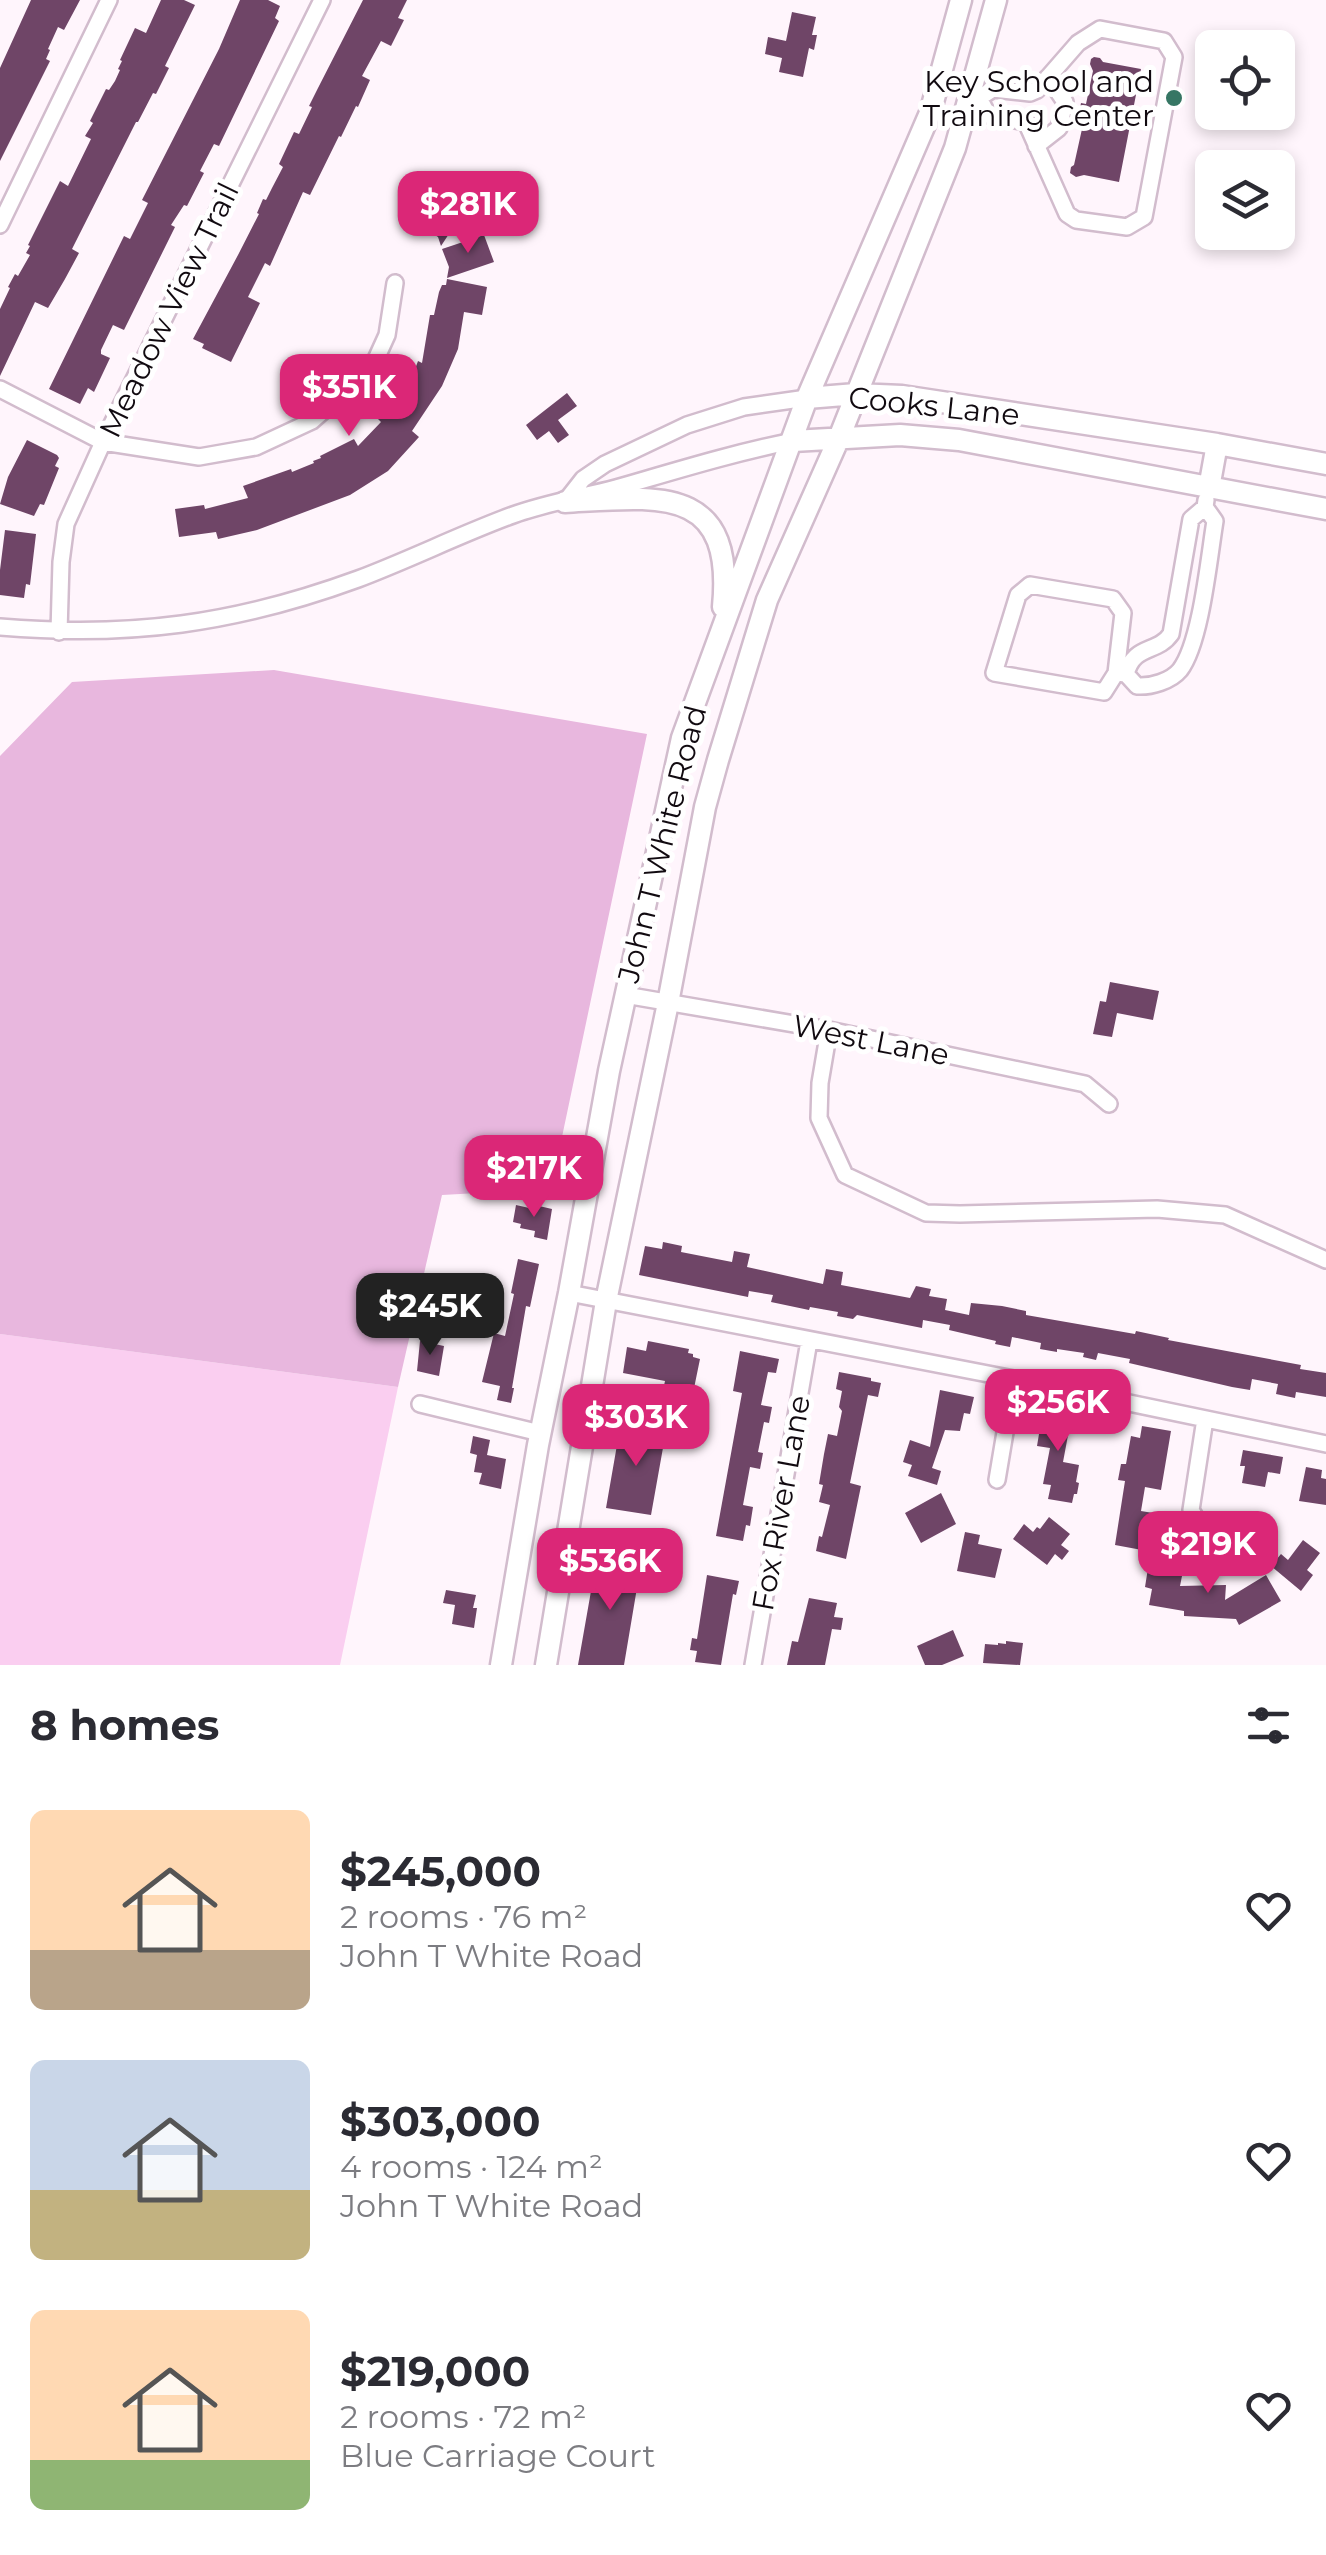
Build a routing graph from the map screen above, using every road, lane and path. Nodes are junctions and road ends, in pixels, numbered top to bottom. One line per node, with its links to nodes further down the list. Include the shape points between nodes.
1 (109, 0): 10 (street)
2 (322, 0): 17 (street, Meadow View Trail)
3 (960, 0): 14 (main road, John T White Road, via 930,113)
4 (996, 0): 7 (main road, John T White Road)
5 (1048, 77): 6 (street); 9 (street, via 1065,102 1059,128); 9 (street, via 1100,28 1164,41 1174,57 1144,216 1126,227 1076,220 1067,214)
6 (1030, 93): 7 (street, via 993,89); 8 (street, via 1036,104)
7 (974, 97): 8 (street, via 988,115); 13 (main road, John T White Road)
8 (1026, 122): 9 (street)
9 (1036, 146)
10 (0, 225)
11 (396, 283): 17 (street, via 387,334 372,368 312,421 256,447 199,457)
12 (0, 389): 17 (street)
13 (856, 394): 14 (main road, Cooks Lane); 15 (main road, John T White Road); 18 (main road, Cooks Lane)
14 (807, 398): 16 (main road, John T White Road); 21 (street, Cooks Lane, via 744,407 687,426 605,464)
15 (839, 438): 16 (main road, Cooks Lane); 20 (main road, Cooks Lane, via 958,440); 28 (main road, John T White Road, via 767,600 718,760)
16 (792, 441): 21 (street, Cooks Lane); 25 (main road, John T White Road)
17 (104, 442): 24 (street, Meadow View Trail, via 66,524)
18 (1216, 444): 19 (main road, Cooks Lane); 20 (main road)
19 (1326, 464)
20 (1207, 497): 22 (main road, Cooks Lane); 26 (street, via 1191,518 1171,634 1138,653); 26 (street, via 1216,522 1194,643 1179,672 1150,686 1137,686)
21 (565, 502): 24 (street, Cooks Lane, via 515,514 266,609 138,631); 25 (main road, via 644,498 679,503 702,515 724,563)
22 (1326, 509)
23 (0, 627): 24 (street, Cooks Lane)
24 (59, 632)
25 (721, 634): 27 (main road, John T White Road, via 682,738)
26 (1121, 673): 26 (street, via 1104,692 994,673 1018,595 1030,585 1113,599 1123,613)
27 (625, 995): 28 (street, West Lane); 32 (main road, John T White Road)
28 (668, 1002): 29 (street, West Lane); 33 (main road, John T White Road)
29 (830, 1030): 30 (street, West Lane, via 1086,1084); 31 (street, via 820,1118 845,1175 926,1213 1157,1209 1225,1215)
30 (1108, 1104)
31 (1326, 1260)
32 (569, 1293): 33 (street); 38 (main road, John T White Road)
33 (606, 1301): 34 (street); 43 (main road, John T White Road)
34 (809, 1341): 35 (street); 44 (street, Fox River Lane)
35 (1014, 1379): 37 (street); 40 (street)
36 (420, 1404): 38 (street)
37 (1205, 1419): 39 (street); 41 (street, via 1191,1510)
38 (540, 1433): 42 (main road, John T White Road)
39 (1326, 1444)
40 (997, 1480)
41 (1209, 1528)
42 (501, 1665)
43 (546, 1665)
44 (753, 1665)

